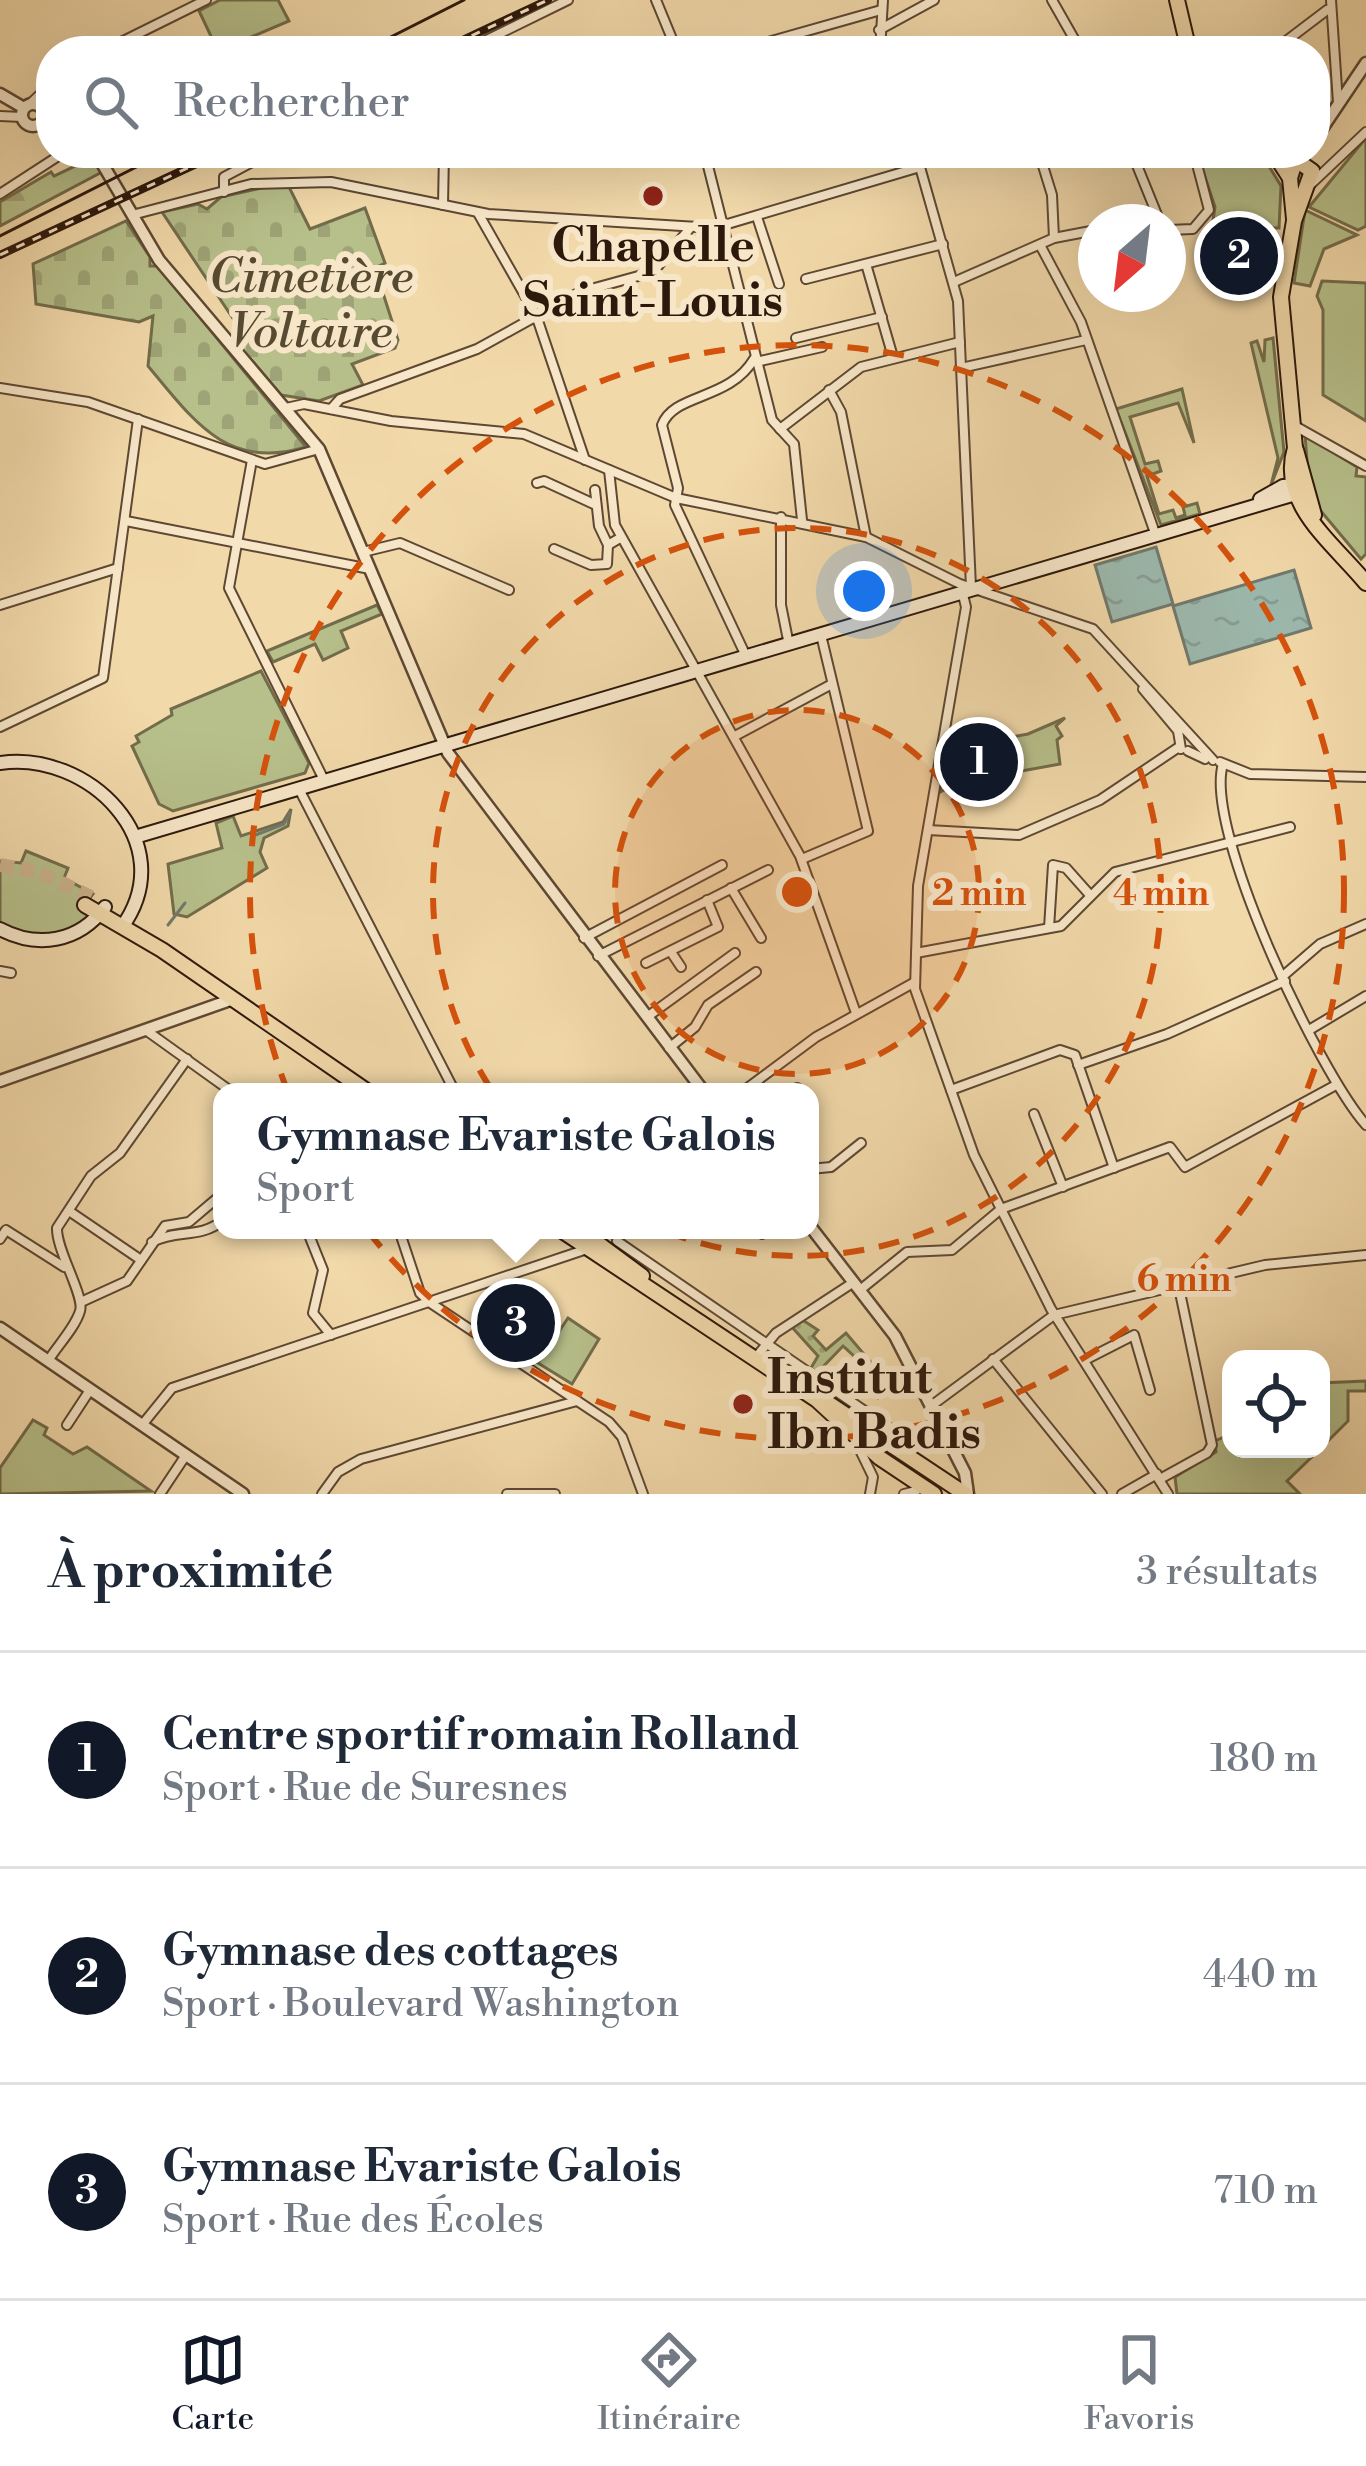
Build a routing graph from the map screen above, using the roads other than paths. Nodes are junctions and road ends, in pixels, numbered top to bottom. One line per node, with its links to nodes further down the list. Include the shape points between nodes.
1 (206, 0): 10 (street)
2 (568, 0): 11 (street)
3 (656, 0): 12 (street)
4 (934, 0): 9 (street)
5 (1052, 0): 15 (street)
6 (1177, 0): 16 (main road)
7 (1328, 4): 17 (street); 21 (street)
8 (882, 5): 9 (street); 13 (street)
9 (879, 30): 14 (street)
10 (134, 36)
11 (495, 36)
12 (671, 36)
13 (784, 36)
14 (879, 36)
15 (1072, 36)
16 (1185, 36)
17 (1291, 36)
18 (1366, 63): 21 (street)
19 (0, 94): 22 (street)
20 (36, 101): 22 (street)
21 (1338, 104): 25 (street)
22 (25, 110): 23 (street); 24 (street); 26 (street)
23 (36, 112)
24 (0, 116)
25 (1330, 118)
26 (34, 126)
27 (1366, 132): 28 (street)
28 (1330, 163)
29 (40, 168): 47 (street)
30 (104, 168): 51 (street)
31 (241, 168): 46 (street, via 224,177)
32 (444, 168): 49 (street)
33 (708, 168): 55 (street)
34 (917, 168): 52 (street)
35 (920, 168): 59 (street)
36 (1044, 168): 58 (street)
37 (1138, 168): 48 (street)
38 (1198, 168): 56 (street, via 1209,210)
39 (1284, 168): 45 (main road)
40 (1292, 168): 45 (main road)
41 (1308, 168): 44 (main road)
42 (1316, 168): 44 (street)
43 (1324, 168): 44 (street)
44 (1316, 175): 45 (main road); 53 (main road)
45 (1290, 178): 53 (main road)
46 (224, 192): 49 (street, via 266,182 332,182); 51 (street)
47 (0, 194)
48 (1153, 204)
49 (443, 205): 50 (street)
50 (478, 213): 54 (street); 65 (street)
51 (130, 215): 76 (street)
52 (757, 217): 55 (street); 64 (street)
53 (1294, 221): 79 (main road, via 1280,300)
54 (692, 227): 55 (street); 65 (street, via 652,272 580,292)
55 (722, 227): 72 (street)
56 (1186, 229)
57 (1078, 233): 58 (street)
58 (1054, 238): 60 (street)
59 (943, 244): 61 (street); 63 (street)
60 (1040, 245): 63 (street); 68 (street)
61 (866, 264): 62 (street); 66 (street)
62 (806, 279)
63 (954, 282): 69 (street)
64 (779, 284)
65 (536, 315): 77 (street, via 477,349); 83 (street)
66 (882, 317): 67 (street); 71 (street)
67 (796, 338)
68 (1086, 340): 73 (street); 94 (street)
69 (960, 342): 71 (street); 73 (street)
70 (822, 347): 72 (street)
71 (893, 357): 75 (street)
72 (755, 360): 80 (street); 89 (street, via 741,381 664,419)
73 (961, 368): 104 (street)
74 (0, 388): 78 (street)
75 (829, 390): 80 (street); 95 (street, via 841,412)
76 (286, 408): 77 (street); 81 (street)
77 (331, 409): 83 (street, via 524,434)
78 (137, 418): 82 (street); 92 (street)
79 (1294, 426): 84 (street); 87 (main road)
80 (781, 429): 93 (street, via 794,444)
81 (319, 449): 82 (street, via 274,464); 100 (street)
82 (252, 460): 97 (street)
83 (585, 460): 85 (street)
84 (1366, 466)
85 (608, 470): 89 (street); 96 (street)
86 (537, 483): 90 (street)
87 (1295, 488): 94 (main road); 103 (main road)
88 (596, 490): 90 (street)
89 (676, 498): 91 (street); 109 (street)
90 (596, 506): 98 (street)
91 (781, 518): 93 (street); 108 (street)
92 (126, 521): 97 (street); 101 (street)
93 (802, 521): 95 (street)
94 (1155, 533): 104 (main road)
95 (866, 537): 104 (street)
96 (621, 538): 98 (street); 110 (street)
97 (236, 543): 102 (street); 119 (street, via 229,588)
98 (608, 544): 99 (street, via 607,564)
99 (554, 549)
100 (363, 552): 102 (street); 105 (street, via 400,544)
101 (118, 568): 106 (street); 112 (street, via 104,678)
102 (370, 569): 115 (street)
103 (1366, 583)
104 (966, 588): 107 (main road); 114 (street, via 1093,629); 122 (street)
105 (508, 590)
106 (0, 605)
107 (820, 631): 108 (main road); 111 (street)
108 (788, 640): 109 (main road)
109 (745, 654): 110 (main road)
110 (698, 668): 113 (street); 115 (main road)
111 (832, 684): 113 (street); 125 (street, via 868,831)
112 (0, 727)
113 (735, 736): 125 (street)
114 (1186, 743): 116 (street); 122 (street, via 1100,800 1019,835)
115 (443, 745): 119 (main road); 139 (street)
116 (1218, 762): 118 (street, via 1250,774); 124 (street)
117 (0, 763): 123 (main road, via 47,763 81,775)
118 (1366, 777)
119 (324, 780): 120 (main road)
120 (298, 788): 123 (main road); 164 (street)
121 (1290, 826): 124 (street)
122 (928, 830): 143 (street)
123 (135, 836): 133 (main road, via 137,890)
124 (1228, 840): 129 (street, via 1115,872); 148 (street)
125 (802, 859): 152 (street)
126 (722, 865): 139 (street)
127 (768, 870): 128 (street)
128 (731, 888): 130 (street); 140 (street)
129 (1090, 895): 136 (street); 136 (street, via 1053,865)
130 (707, 900): 134 (street); 144 (street)
131 (88, 901): 132 (main road)
132 (102, 910): 133 (main road); 137 (main road, via 57,940)
133 (125, 924): 150 (main road)
134 (718, 924): 138 (street); 141 (street)
135 (1366, 924): 148 (street, via 1320,944)
136 (1048, 928): 143 (street)
137 (0, 929)
138 (725, 935)
139 (583, 938): 144 (street)
140 (760, 938)
141 (671, 952): 145 (street); 146 (street)
142 (735, 953): 153 (street)
143 (916, 953): 149 (street)
144 (597, 957): 153 (street)
145 (646, 964)
146 (681, 967)
147 (756, 972): 158 (street, via 708,1005)
148 (1284, 978): 155 (street); 160 (street, via 1167,1034)
149 (915, 982): 152 (street); 168 (street)
150 (229, 996): 154 (street); 163 (main road)
151 (1366, 996): 155 (street)
152 (856, 1013): 166 (street)
153 (646, 1018): 158 (street)
154 (172, 1022): 156 (street); 157 (street)
155 (1309, 1030): 167 (street)
156 (147, 1031): 157 (street); 161 (street)
157 (172, 1048): 159 (street)
158 (669, 1048): 165 (street)
159 (187, 1059): 162 (street); 177 (street)
160 (1078, 1065): 168 (street, via 1060,1049); 173 (street)
161 (0, 1081)
162 (220, 1083)
163 (355, 1083)
164 (450, 1083)
165 (697, 1083)
166 (759, 1083)
167 (1336, 1085): 170 (street); 173 (street, via 1185,1167 1170,1147)
168 (951, 1090): 176 (street)
169 (1034, 1114): 174 (street)
170 (1366, 1125)
171 (861, 1142): 172 (street)
172 (819, 1168)
173 (1114, 1168): 174 (street)
174 (1063, 1186): 176 (street)
175 (213, 1202): 185 (street, via 189,1222 165,1226)
176 (1001, 1209): 190 (street, via 958,1246 908,1252); 193 (street)
177 (69, 1210): 187 (street); 188 (street, via 55,1232)
178 (213, 1227): 185 (street)
179 (819, 1237): 190 (street)
180 (0, 1238): 188 (street, via 6,1230)
181 (311, 1239): 195 (street, via 323,1270 313,1313)
182 (402, 1239): 192 (street, via 420,1294)
183 (588, 1240): 192 (street); 197 (main road)
184 (617, 1241): 196 (street)
185 (152, 1242): 187 (street)
186 (1366, 1255): 189 (street)
187 (142, 1260): 191 (street, via 121,1286)
188 (65, 1268): 191 (street)
189 (1178, 1283): 193 (street); 212 (street, via 1212,1445)
190 (857, 1286): 196 (street); 205 (street, via 895,1336)
191 (81, 1302): 200 (street)
192 (432, 1304): 195 (street); 204 (street)
193 (1054, 1315): 198 (street); 199 (street)
194 (0, 1328): 200 (street)
195 (332, 1335): 207 (street, via 172,1388)
196 (766, 1344): 197 (street); 210 (street, via 910,1442)
197 (756, 1358): 203 (main road)
198 (993, 1359): 205 (street); 224 (street)
199 (1084, 1360): 202 (street, via 1134,1335); 212 (street)
200 (48, 1361): 201 (street)
201 (90, 1390): 206 (street); 207 (street)
202 (1150, 1390)
203 (817, 1400): 208 (main road); 210 (main road)
204 (577, 1401): 217 (street, via 361,1459); 220 (street, via 616,1429)
205 (931, 1406): 223 (street, via 965,1473)
206 (67, 1425)
207 (142, 1425): 209 (street)
208 (855, 1440): 211 (main road); 213 (street)
209 (186, 1455): 215 (street); 216 (street)
210 (909, 1456): 223 (main road)
211 (891, 1469): 213 (street); 214 (main road); 221 (main road); 222 (main road, via 903,1464)
212 (1158, 1477): 225 (street); 226 (street)
213 (872, 1491)
214 (913, 1493)
215 (160, 1494)
216 (243, 1494)
217 (322, 1494)
218 (507, 1494): 219 (street)
219 (555, 1494)
220 (643, 1494)
221 (934, 1494)
222 (955, 1494)
223 (967, 1494)
224 (1102, 1494)
225 (1122, 1494)
226 (1168, 1494)

